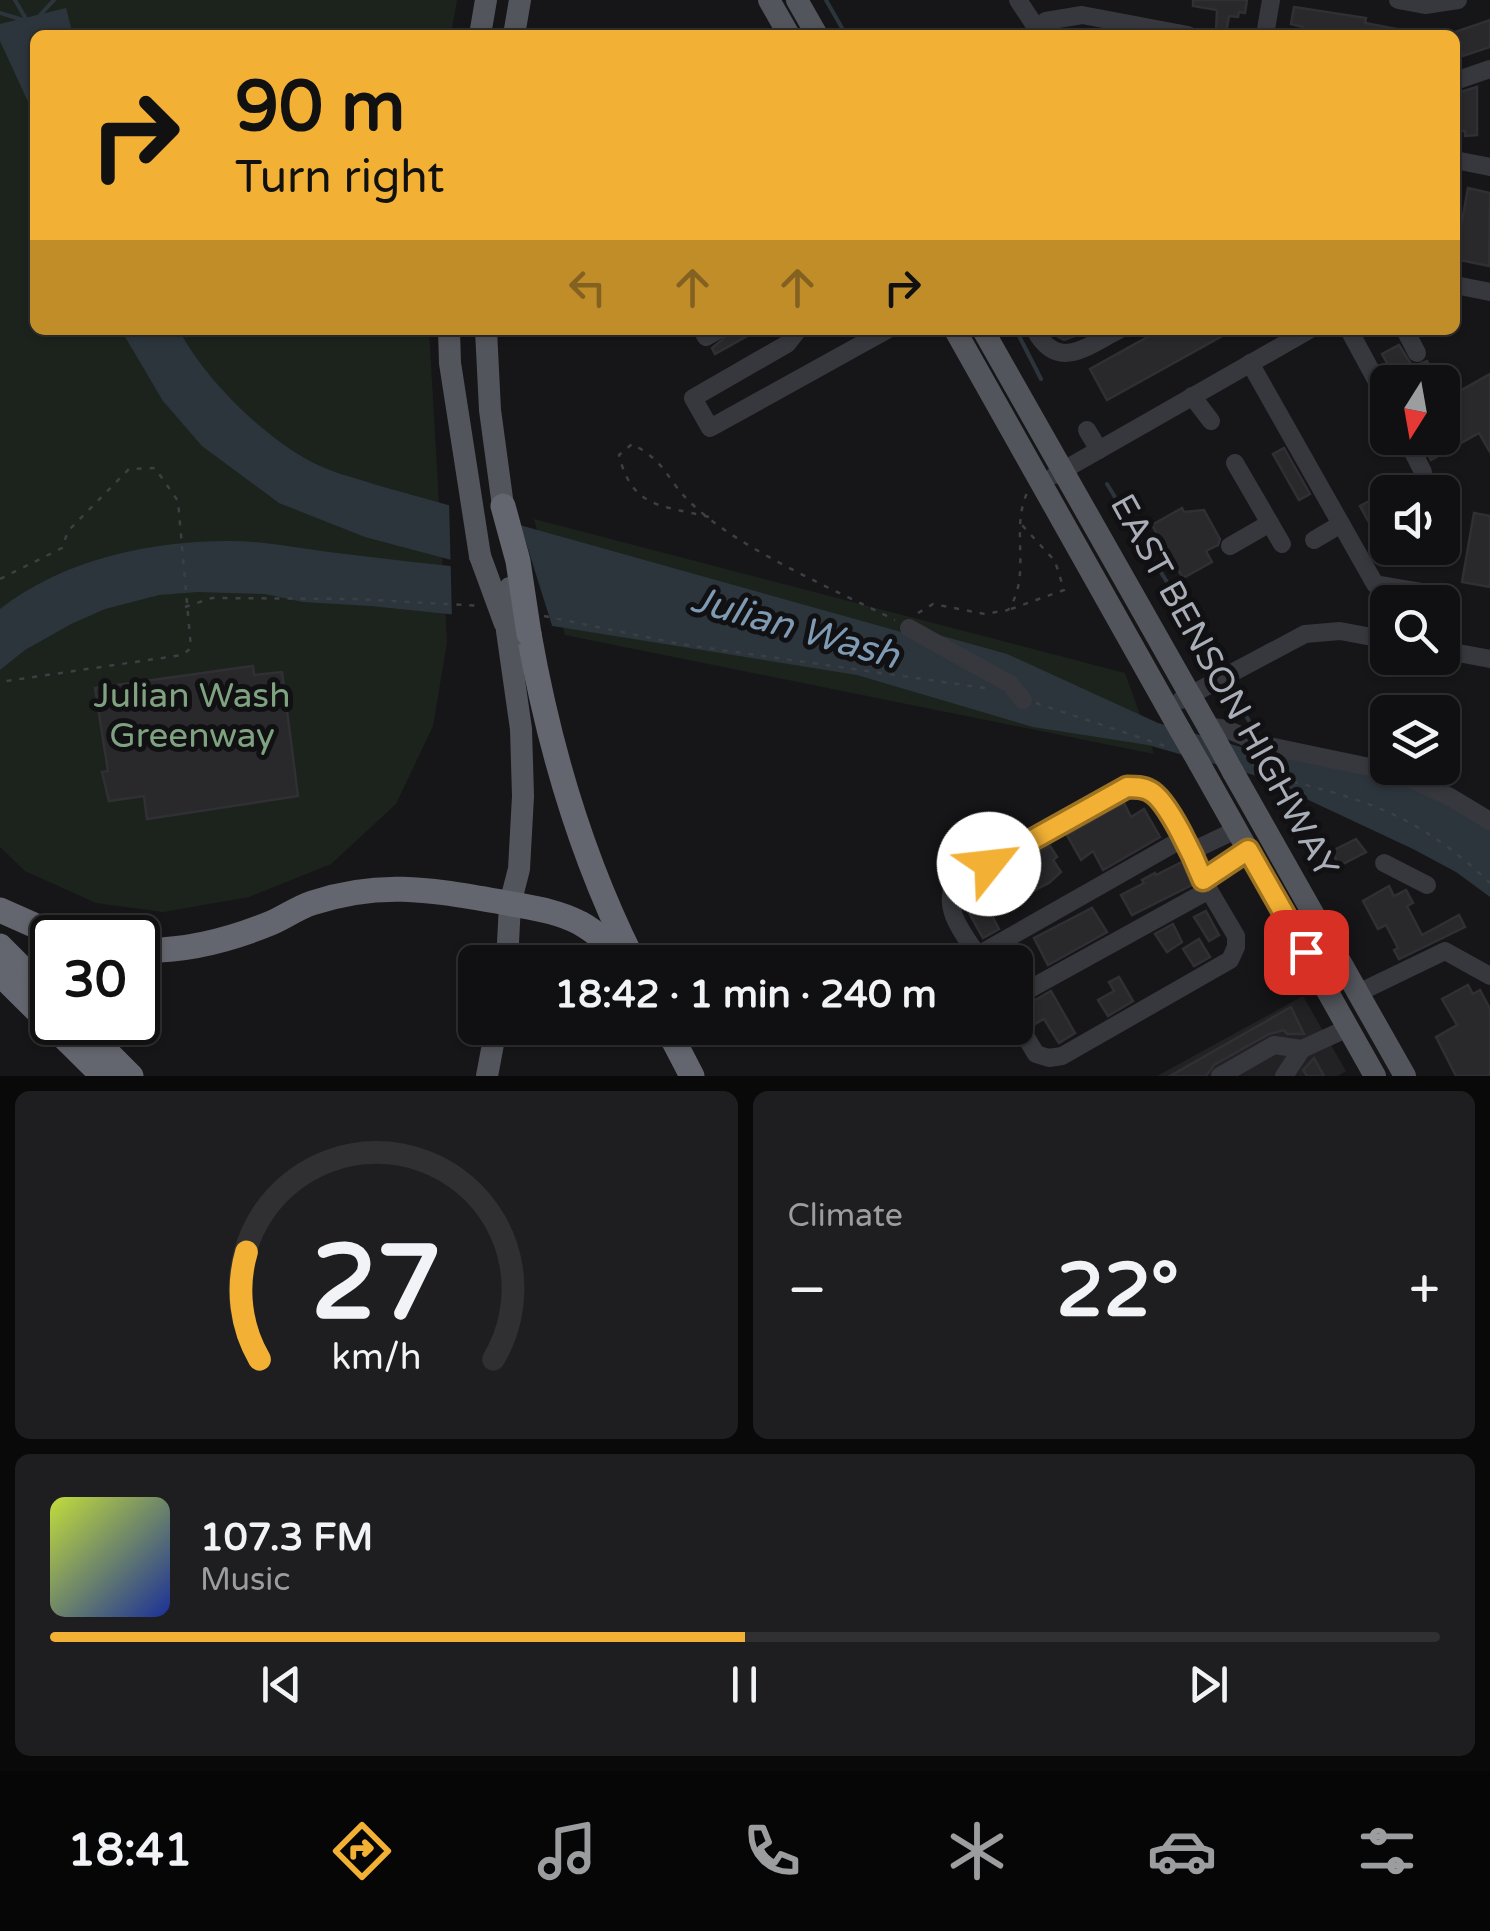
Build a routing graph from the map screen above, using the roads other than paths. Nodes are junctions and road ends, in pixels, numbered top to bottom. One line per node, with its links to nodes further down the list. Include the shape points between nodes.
1 (769, 0): 9 (main road)
2 (797, 0): 10 (main road)
3 (1018, 0): 11 (street)
4 (1270, 0): 14 (street)
5 (1398, 0): 6 (street, via 1425,6)
6 (1458, 0)
7 (485, 3): 8 (main road)
8 (481, 30)
9 (786, 30)
10 (814, 30)
11 (1038, 30)
12 (1042, 30): 13 (street, via 1046,20 1082,15)
13 (1162, 30)
14 (1266, 30)
15 (1490, 69): 16 (street)
16 (1460, 80)
17 (1460, 161): 18 (street)
18 (1490, 167)
19 (1460, 286): 20 (street)
20 (1490, 290)
21 (449, 335): 51 (main road, bridge, via 480,556)
22 (486, 335): 44 (main road)
23 (794, 335): 24 (street, via 693,398 710,428)
24 (878, 335)
25 (958, 335): 43 (main road, EAST BENSON HIGHWAY)
26 (986, 335): 41 (main road, EAST BENSON HIGHWAY)
27 (1038, 335): 28 (street, via 1066,353 1089,350)
28 (1109, 335)
29 (1297, 335): 32 (street)
30 (1353, 335): 34 (street)
31 (1408, 335): 33 (street)
32 (1258, 352): 35 (street); 46 (street)
33 (1417, 353)
34 (1370, 368)
35 (1192, 396): 36 (street); 38 (street)
36 (1211, 422)
37 (1087, 430): 38 (street)
38 (1099, 450): 41 (street)
39 (1415, 455): 42 (street)
40 (1235, 463): 45 (street)
41 (1062, 470): 43 (street); 56 (main road, EAST BENSON HIGHWAY)
42 (1424, 472)
43 (1041, 482): 58 (main road, EAST BENSON HIGHWAY)
44 (502, 506): 51 (highway, bridge, via 518,561)
45 (1270, 523): 48 (street); 49 (street)
46 (1342, 524): 47 (street); 50 (street)
47 (1314, 540)
48 (1282, 544)
49 (1230, 546)
50 (1381, 585)
51 (521, 628): 66 (main road); 72 (highway, via 571,809)
52 (909, 628): 57 (street, via 1010,684)
53 (1370, 637): 56 (street, via 1320,630)
54 (1460, 653): 55 (street)
55 (1490, 659)
56 (1190, 695): 58 (street); 59 (main road, EAST BENSON HIGHWAY)
57 (1024, 700)
58 (1168, 707): 61 (main road, EAST BENSON HIGHWAY)
59 (1211, 732): 60 (street, via 1226,729 1264,745 1398,773); 80 (main road, EAST BENSON HIGHWAY, bridge, via 1243,772)
60 (1490, 821)
61 (1243, 839): 62 (street); 65 (street); 82 (main road, EAST BENSON HIGHWAY)
62 (1188, 844): 65 (street); 73 (street, via 1156,793 1127,787 955,883 949,907); 74 (street)
63 (1384, 864): 64 (street)
64 (1427, 884)
65 (1206, 885): 81 (street); 88 (street, via 1236,936 1230,960 1062,1056 1036,1054)
66 (518, 905): 69 (main road); 70 (main road); 71 (highway, via 561,914); 76 (highway, via 432,888 388,888 311,903 210,944)
67 (0, 910): 68 (highway)
68 (30, 923)
69 (510, 945)
70 (519, 945)
71 (607, 945)
72 (627, 945)
73 (972, 945)
74 (1005, 945)
75 (0, 946): 78 (highway)
76 (160, 951)
77 (0, 974): 90 (highway)
78 (30, 976)
79 (1490, 976): 80 (street, via 1445,951)
80 (1352, 983): 82 (main road); 98 (main road, EAST BENSON HIGHWAY)
81 (1033, 986)
82 (1324, 986): 83 (main road, EAST BENSON HIGHWAY)
83 (1348, 1028): 89 (street); 97 (main road, EAST BENSON HIGHWAY)
84 (100, 1045): 91 (highway)
85 (493, 1045): 92 (main road)
86 (505, 1045): 93 (main road)
87 (676, 1045): 94 (highway)
88 (1031, 1045)
89 (1302, 1049): 95 (street, via 1274,1045); 96 (street)
90 (103, 1076)
91 (131, 1076)
92 (487, 1076)
93 (499, 1076)
94 (692, 1076)
95 (1220, 1076)
96 (1284, 1076)
97 (1375, 1076)
98 (1404, 1076)

